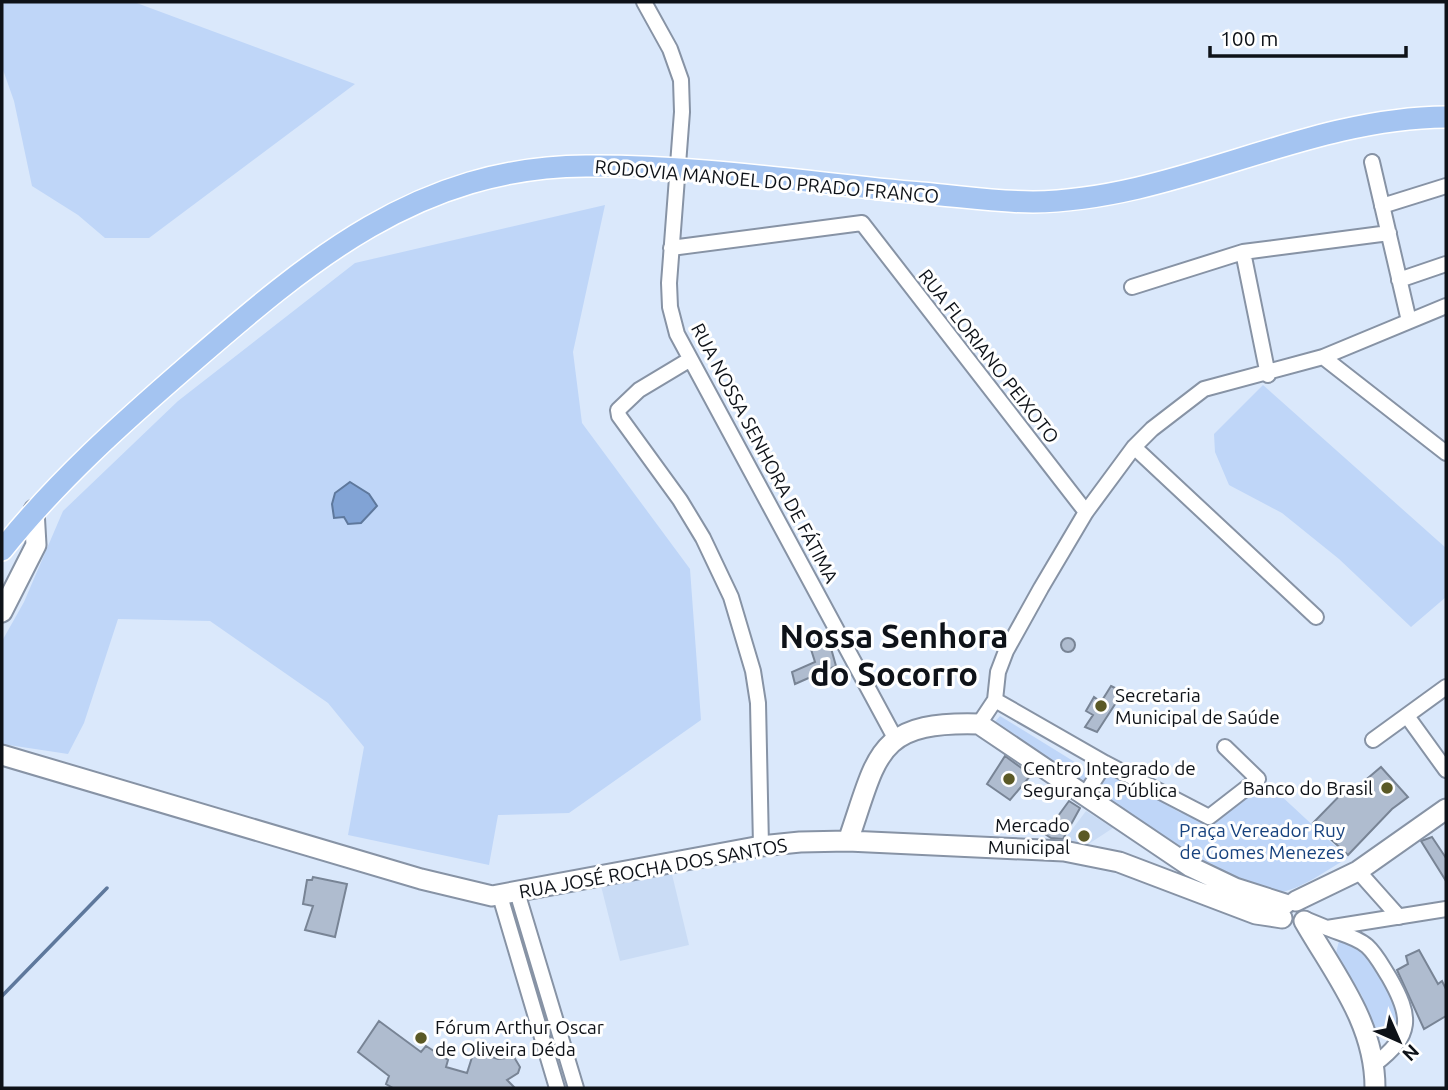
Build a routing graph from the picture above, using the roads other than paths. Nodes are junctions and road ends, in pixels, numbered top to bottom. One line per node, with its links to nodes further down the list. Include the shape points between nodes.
1 (644, 2): 4 (street, RUA NOSSA SENHORA DE FÁTIMA, via 681,80)
2 (1446, 117): 4 (main road, RODOVIA MANOEL DO PRADO FRANCO, via 1367,123 1171,180 1033,202)
3 (1372, 162): 6 (street)
4 (675, 170): 8 (street, RUA NOSSA SENHORA DE FÁTIMA); 20 (main road, RODOVIA MANOEL DO PRADO FRANCO, via 587,166 497,175 375,221 320,256 266,299 114,430)
5 (1446, 186): 6 (street)
6 (1382, 206): 7 (street)
7 (1388, 233): 9 (street); 11 (street)
8 (671, 248): 16 (street, RUA NOSSA SENHORA DE FÁTIMA, via 670,307); 21 (street, RUA FLORIANO PEIXOTO, via 862,223)
9 (1243, 252): 12 (street); 17 (street)
10 (1446, 264): 11 (street)
11 (1399, 280): 14 (street)
12 (1132, 287)
13 (1446, 306): 14 (street)
14 (1409, 321): 15 (street)
15 (1323, 358): 17 (street); 19 (street)
16 (689, 360): 29 (street, RUA NOSSA SENHORA DE FÁTIMA); 38 (street, via 627,399 618,410 686,510 731,597 758,703)
17 (1268, 375): 18 (street, via 1203,389)
18 (1134, 447): 21 (street); 24 (street)
19 (1446, 453)
20 (34, 510): 22 (main road, RODOVIA MANOEL DO PRADO FRANCO); 23 (street, via 36,545)
21 (1086, 512): 26 (street, via 1006,651)
22 (2, 550)
23 (2, 612)
24 (1316, 617)
25 (1446, 687): 27 (street)
26 (995, 700): 28 (street); 33 (street)
27 (1407, 716): 30 (street); 34 (street)
28 (979, 724): 29 (street, via 950,723); 35 (street)
29 (895, 738): 37 (street, via 874,768)
30 (1373, 740)
31 (1225, 747): 33 (street, via 1258,779 1209,817)
32 (2, 755): 40 (street, via 421,879)
33 (1105, 763): 35 (street)
34 (1446, 770)
35 (1085, 795): 42 (street, via 1191,867)
36 (1446, 810): 39 (street)
37 (848, 841): 38 (street, RUA JOSÉ ROCHA DOS SANTOS); 42 (street, RUA JOSÉ ROCHA DOS SANTOS, via 1089,854 1256,914)
38 (761, 846): 40 (street, RUA JOSÉ ROCHA DOS SANTOS)
39 (1358, 871): 42 (street); 43 (street)
40 (508, 894): 46 (street); 47 (street)
41 (1446, 909): 43 (street)
42 (1296, 914): 44 (street, via 1301,936)
43 (1399, 918): 44 (street)
44 (1321, 936): 45 (street, via 1351,995); 45 (street, via 1365,944 1406,1009 1406,1027 1390,1052)
45 (1375, 1064): 48 (street)
46 (557, 1088)
47 (576, 1088)
48 (1375, 1088)

